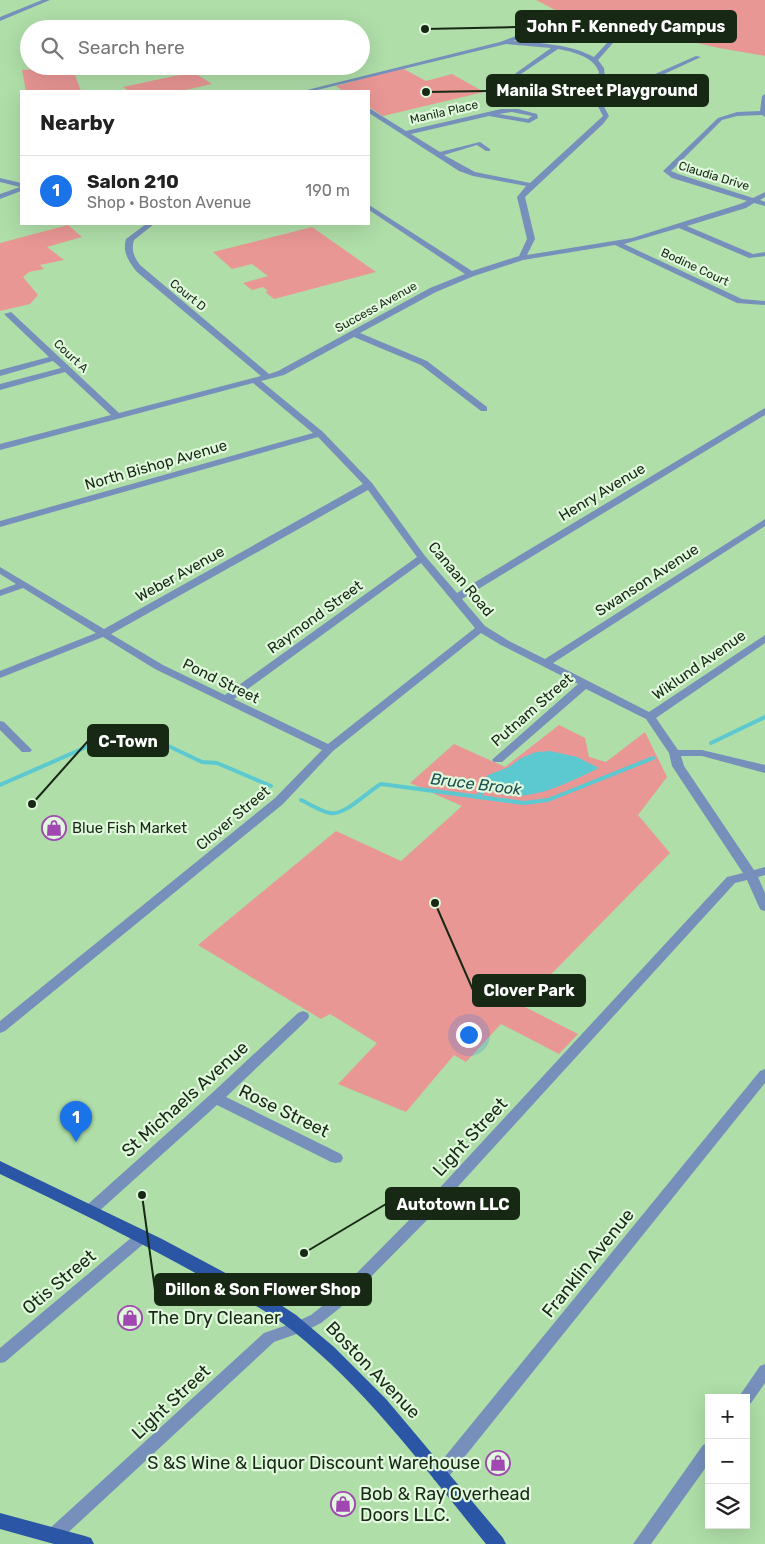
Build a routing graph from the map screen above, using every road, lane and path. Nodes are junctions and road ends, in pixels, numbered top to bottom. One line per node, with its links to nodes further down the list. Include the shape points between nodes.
1 (47, 0): 2 (street)
2 (0, 19)
3 (502, 42): 4 (street); 6 (street, via 555,26 584,28 604,33 609,38 610,43); 9 (street)
4 (557, 47): 6 (street); 7 (street)
5 (698, 56): 10 (street, via 646,80)
6 (595, 60): 10 (street, via 602,69)
7 (518, 74)
8 (369, 75): 11 (street)
9 (370, 75)
10 (601, 82): 25 (street, via 597,99 606,116)
11 (329, 85): 12 (street); 13 (street)
12 (310, 90)
13 (336, 90)
14 (765, 96): 17 (street)
15 (370, 111): 18 (street)
16 (488, 114): 16 (street, Manila Place, via 529,121 536,117 528,112 507,109); 20 (street, Manila Place)
17 (764, 114): 29 (street, Claudia Drive, via 737,114 720,119 667,171)
18 (382, 119): 19 (street); 20 (street)
19 (370, 122)
20 (405, 133): 22 (street)
21 (488, 150): 22 (street, via 478,143)
22 (439, 154): 25 (street, via 473,174)
23 (0, 180): 24 (street)
24 (20, 185)
25 (531, 185): 36 (street, via 521,196 531,239)
26 (20, 189): 28 (street)
27 (765, 194): 29 (street, Success Avenue)
28 (0, 197)
29 (756, 201): 30 (street); 33 (street, Success Avenue)
30 (765, 204)
31 (370, 208): 37 (street)
32 (149, 225): 44 (street, Court D, via 130,239 128,249 132,260)
33 (681, 226): 34 (street, Success Avenue); 35 (street, via 752,256)
34 (618, 244): 36 (street, Success Avenue); 38 (street, Bodine Court, via 740,300)
35 (765, 254)
36 (522, 258): 37 (street, Success Avenue)
37 (471, 274): 40 (street, Success Avenue, via 433,290)
38 (765, 303)
39 (8, 314): 41 (street, Court A)
40 (354, 334): 44 (street, Success Avenue, via 299,365); 47 (street, via 424,363)
41 (55, 358): 42 (street, Court A); 43 (street)
42 (66, 369): 46 (street); 49 (street, Court A)
43 (0, 373)
44 (268, 377): 45 (street, Success Avenue)
45 (256, 380): 49 (street, Success Avenue); 50 (street, Canaan Road)
46 (0, 387)
47 (484, 410)
48 (765, 411): 59 (street, Henry Avenue)
49 (117, 416): 51 (street, Success Avenue)
50 (320, 434): 52 (street, Canaan Road); 54 (street, North Bishop Avenue)
51 (0, 447)
52 (369, 486): 55 (street, Canaan Road); 61 (street, Weber Avenue)
53 (765, 522): 63 (street, Swanson Avenue)
54 (0, 524)
55 (422, 558): 59 (street, Canaan Road); 66 (street, Raymond Street)
56 (0, 570): 57 (street)
57 (24, 584): 58 (street); 61 (street)
58 (0, 593)
59 (455, 599): 60 (street, Canaan Road)
60 (481, 628): 63 (street, Canaan Road); 69 (street, Clover Street)
61 (105, 633): 64 (street, Weber Avenue); 66 (street, Pond Street, via 159,667)
62 (765, 638): 67 (street, Wiklund Avenue)
63 (546, 663): 65 (street, Canaan Road)
64 (0, 675)
65 (586, 683): 67 (street, Canaan Road); 72 (street, Putnam Street)
66 (225, 700): 69 (street, Pond Street)
67 (650, 717): 71 (street, Canaan Road)
68 (0, 724): 70 (street)
69 (329, 749): 78 (street, Clover Street, via 279,801)
70 (26, 750)
71 (675, 753): 73 (street, via 702,753); 75 (street, Canaan Road, via 678,766)
72 (498, 760)
73 (765, 769)
74 (765, 871): 75 (street, Light Street)
75 (751, 876): 76 (street, Canaan Road); 85 (street, Light Street, via 732,880 420,1218 336,1303)
76 (765, 907)
77 (303, 1016): 80 (street, St Michaels Avenue)
78 (0, 1028)
79 (765, 1074): 90 (street, Franklin Avenue)
80 (216, 1098): 81 (street, Rose Street); 83 (street, St Michaels Avenue)
81 (336, 1158)
82 (0, 1167): 83 (main road, Boston Avenue)
83 (92, 1209): 84 (main road, Boston Avenue)
84 (143, 1236): 85 (main road, Boston Avenue, via 255,1297); 86 (street, Otis Street)
85 (300, 1327): 90 (main road, Boston Avenue, via 360,1382); 92 (street, Light Street, via 269,1337)
86 (0, 1357)
87 (765, 1371): 88 (street)
88 (749, 1394)
89 (705, 1456): 95 (street)
90 (440, 1475): 94 (main road, Boston Avenue)
91 (0, 1522): 92 (main road)
92 (54, 1535): 93 (main road)
93 (85, 1544)
94 (497, 1544)
95 (642, 1544)

